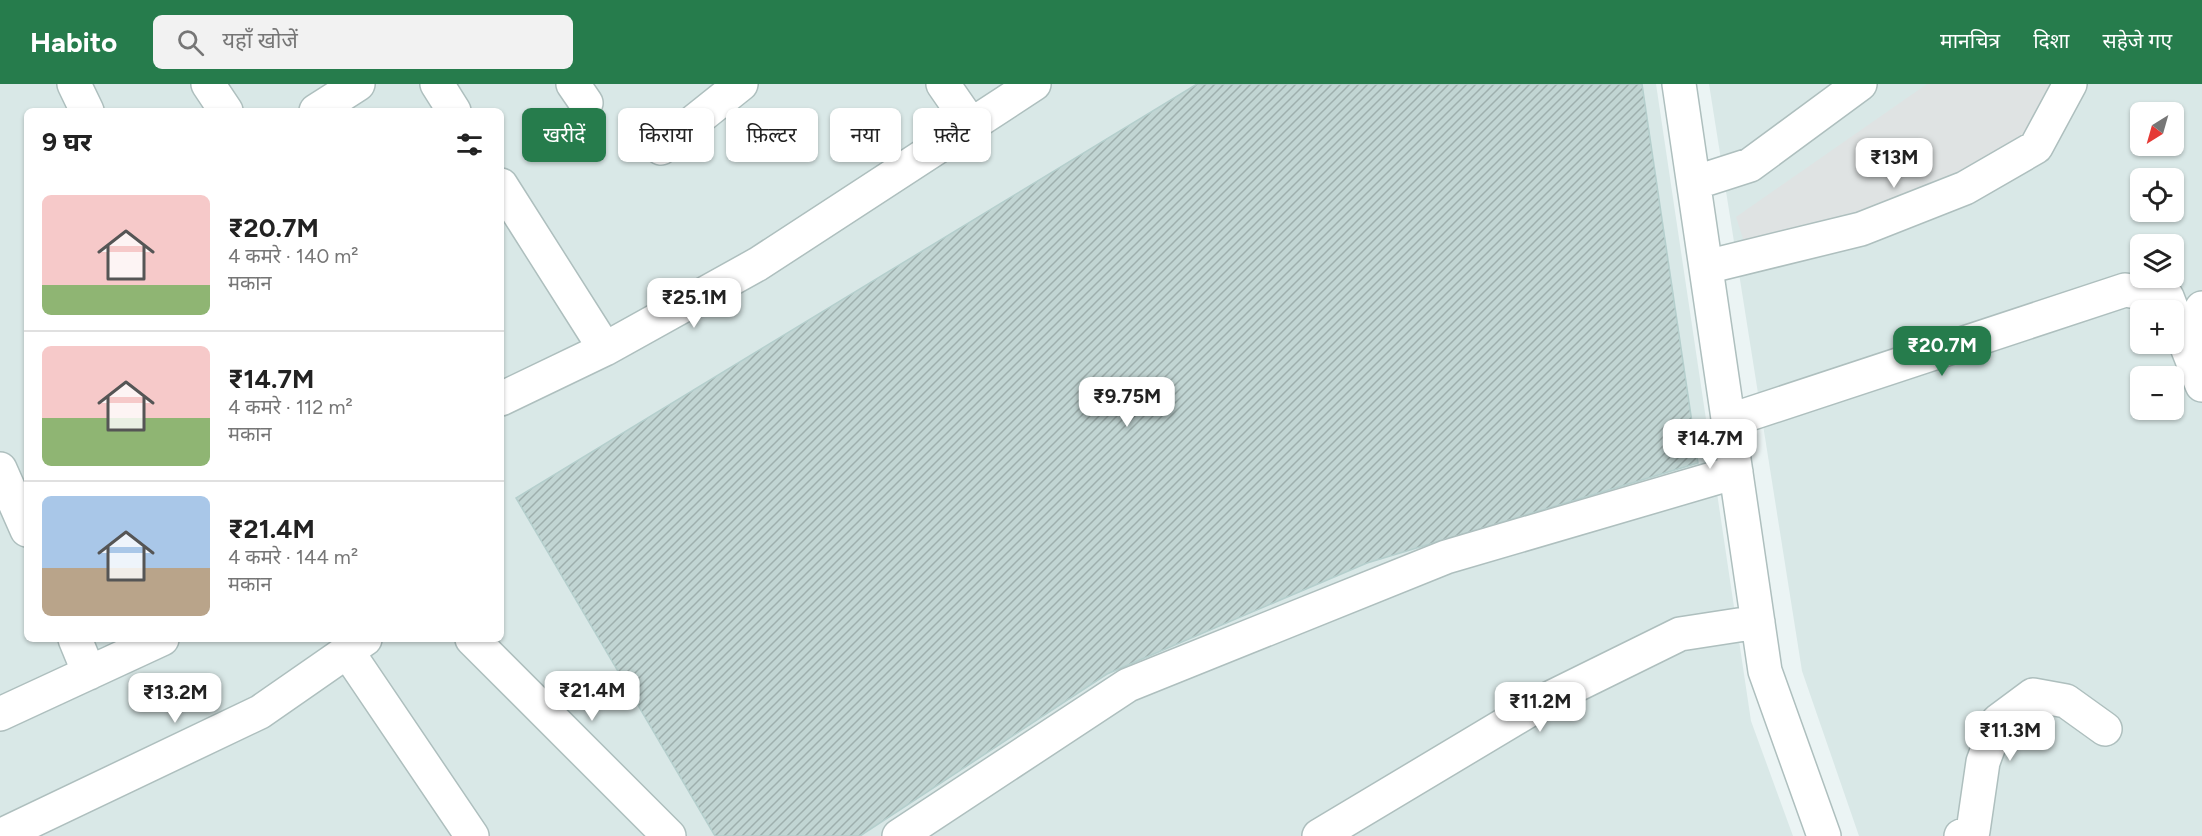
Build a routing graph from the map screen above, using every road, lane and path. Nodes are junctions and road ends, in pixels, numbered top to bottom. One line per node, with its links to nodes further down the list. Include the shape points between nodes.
1 (74, 84): 11 (street)
2 (208, 84): 12 (street)
3 (358, 84): 13 (street)
4 (436, 84): 14 (street)
5 (741, 84): 15 (street)
6 (943, 84): 16 (street)
7 (1034, 84): 17 (street)
8 (1679, 84): 19 (street)
9 (1860, 84): 19 (street, via 1750,165)
10 (2070, 84): 21 (street, via 2036,147 1965,188 1861,229)
11 (86, 108)
12 (224, 108)
13 (321, 108)
14 (452, 108)
15 (711, 108)
16 (960, 108)
17 (991, 113)
18 (916, 162): 26 (street, via 758,264)
19 (1694, 183): 21 (street)
20 (504, 190): 26 (street)
21 (1706, 267): 29 (street)
22 (2168, 300): 29 (street, via 2124,290)
23 (2202, 308): 24 (street)
24 (2184, 318)
25 (2184, 340): 27 (street)
26 (605, 349): 28 (street)
27 (2202, 385)
28 (504, 398)
29 (1728, 421): 31 (street)
30 (0, 469): 32 (street)
31 (1736, 472): 33 (street); 44 (street, via 1446,557 1128,685)
32 (24, 523)
33 (1758, 622): 45 (street, via 1680,634 1546,700); 46 (street, via 1765,671)
34 (76, 642): 38 (street)
35 (156, 642): 38 (street)
36 (475, 642): 43 (street)
37 (356, 645): 41 (street, via 260,712); 42 (street)
38 (90, 673): 39 (street)
39 (0, 714)
40 (2104, 729): 47 (street, via 2066,701 2033,695 1998,721 1983,762 1973,831)
41 (0, 836)
42 (472, 836)
43 (669, 836)
44 (899, 836)
45 (1319, 836)
46 (1824, 836)
47 (1961, 836)

